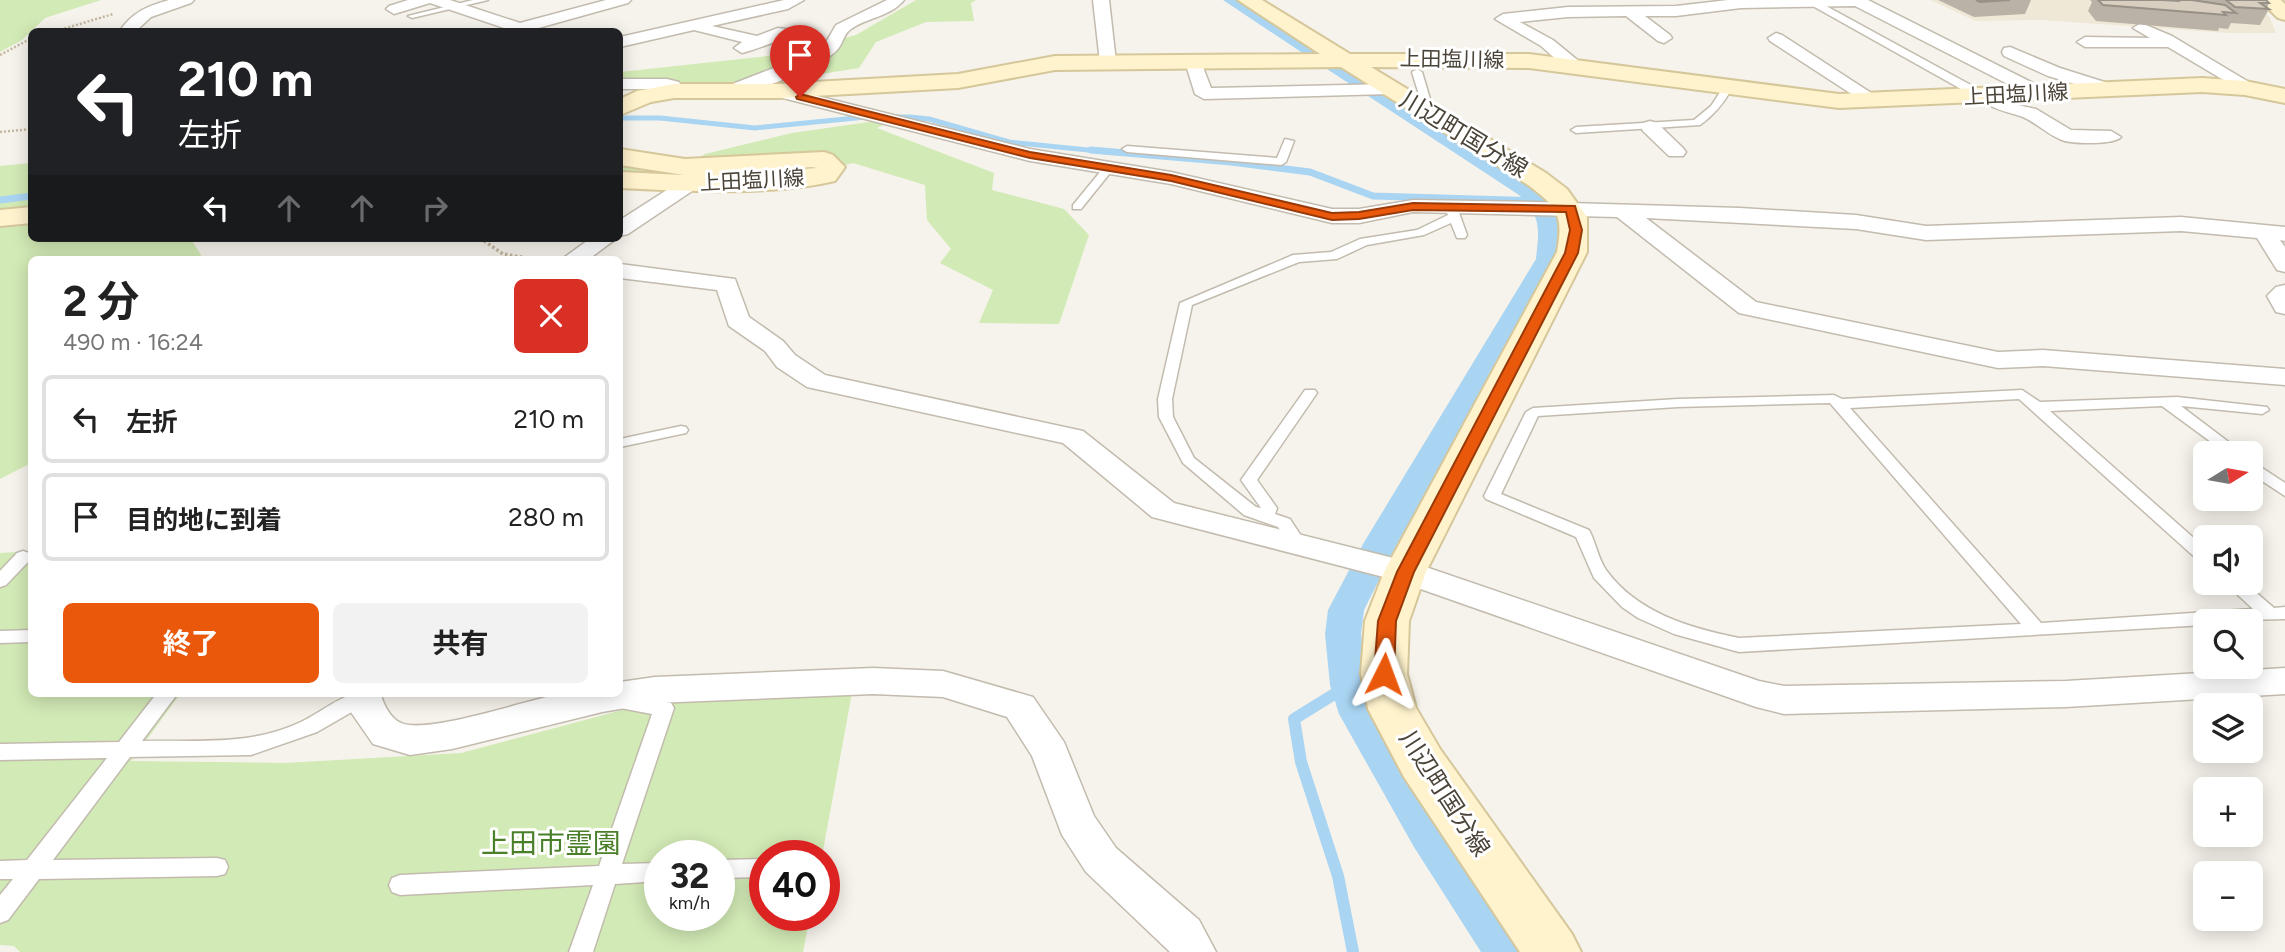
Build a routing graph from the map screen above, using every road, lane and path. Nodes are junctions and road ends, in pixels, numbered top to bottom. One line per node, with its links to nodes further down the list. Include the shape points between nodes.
1 (186, 0): 23 (street, via 146,12)
2 (424, 0): 16 (street)
3 (435, 0): 14 (street)
4 (484, 0): 14 (lane)
5 (747, 0): 15 (street)
6 (796, 0): 15 (street)
7 (896, 0): 44 (street, via 843,28 833,46 817,57)
8 (1101, 0): 38 (street)
9 (1248, 0): 37 (main road, 川辺町国分線)
10 (2269, 0): 19 (main road)
11 (609, 1): 14 (street, via 519,28)
12 (1512, 1): 21 (street)
13 (1812, 1): 17 (street); 49 (street, via 1858,1); 51 (lane)
14 (454, 6): 20 (lane)
15 (775, 7): 22 (street)
16 (394, 9)
17 (1630, 12): 18 (street); 27 (street)
18 (1583, 13): 21 (street); 24 (street)
19 (2285, 14)
20 (412, 16)
21 (1525, 16): 40 (street, via 1503,19 1547,43)
22 (689, 27): 30 (street); 31 (street)
23 (129, 28)
24 (1606, 28)
25 (2141, 28): 33 (street)
26 (788, 33): 31 (street)
27 (1664, 38)
28 (1776, 38): 52 (street)
29 (28, 40): 36 (path)
30 (623, 41)
31 (759, 41): 34 (street)
32 (2085, 42): 33 (street)
33 (2172, 43): 47 (street)
34 (738, 50)
35 (2010, 52): 45 (street)
36 (0, 55)
37 (1342, 60): 39 (main road); 41 (main road, 川辺町国分線)
38 (1108, 62): 39 (main road); 46 (main road, via 1044,64 958,81)
39 (1194, 62): 41 (street, via 1204,94)
40 (1575, 67): 41 (main road, 上田塩川線, via 1517,60); 43 (main road, 上田塩川線)
41 (1409, 78): 68 (main road, 川辺町国分線, via 1537,179)
42 (623, 84): 48 (street, via 667,83)
43 (1727, 88): 52 (main road, 上田塩川線, via 1839,102); 54 (lane, via 1719,104 1696,123)
44 (736, 89): 46 (main road); 48 (main road)
45 (2108, 89): 47 (main road, 上田塩川線, via 2202,85); 49 (main road, 上田塩川線)
46 (777, 90): 64 (street, via 1030,155)
47 (2253, 90): 50 (main road, 上田塩川線)
48 (674, 91): 53 (main road, via 645,96)
49 (2039, 93): 51 (main road, 上田塩川線)
50 (2285, 96)
51 (1988, 97): 52 (main road, 上田塩川線); 58 (street, via 2029,113 2067,136)
52 (1873, 100)
53 (623, 107)
54 (1650, 127): 56 (lane); 61 (street)
55 (28, 129): 57 (path)
56 (1576, 130)
57 (0, 132)
58 (2111, 136)
59 (1289, 141): 63 (lane, via 1281,162)
60 (1127, 149): 63 (lane)
61 (1676, 152)
62 (623, 157): 66 (main road, 上田塩川線, via 685,167 811,159 824,160 832,167 826,176 802,179)
63 (1150, 160): 64 (street); 70 (street, via 1332,216 1413,206)
64 (1109, 168): 67 (lane)
65 (623, 180): 66 (main road, 上田塩川線)
66 (691, 183): 73 (street)
67 (1077, 207)
68 (1554, 208): 69 (street); 70 (street); 99 (main road, 川辺町国分線, via 1576,230 1572,253)
69 (1622, 210): 74 (street, via 1856,222 1926,233 2142,224); 84 (street, via 1748,307 1998,360 2043,358)
70 (1452, 212): 75 (lane); 95 (lane, via 1420,233 1364,242 1333,256 1297,258 1186,303 1165,399 1166,417 1188,460 1250,511)
71 (28, 215): 72 (main road)
72 (0, 218)
73 (623, 227)
74 (2275, 233): 80 (street)
75 (1461, 235)
76 (486, 242): 78 (path)
77 (600, 242): 79 (street)
78 (515, 256)
79 (579, 256)
80 (2285, 265)
81 (623, 271): 96 (street, via 727,284 738,321 816,381 1073,437 1163,510)
82 (2285, 292): 83 (street, via 2279,296)
83 (2285, 307)
84 (2285, 377)
85 (1310, 393): 95 (lane, via 1249,480 1269,508)
86 (2165, 401): 88 (lane); 89 (lane); 91 (lane)
87 (1839, 404): 88 (lane, via 2022,394); 103 (lane); 103 (lane, via 1834,399 1717,401 1533,412 1492,496 1583,534 1599,572 1622,599 1664,625 1704,638 1765,645)
88 (2036, 407): 97 (lane)
89 (2262, 410)
90 (681, 430): 92 (lane)
91 (2219, 441)
92 (623, 442)
93 (2263, 475): 94 (lane)
94 (2285, 491)
95 (1266, 517): 96 (lane, via 1284,523)
96 (1299, 545): 99 (street)
97 (2193, 546)
98 (23, 557): 100 (lane)
99 (1405, 572): 106 (street, via 1756,694 1784,699 2066,694); 124 (main road, 川辺町国分線, via 1387,621 1384,674 1392,709 1422,763)
100 (0, 581)
101 (2251, 595): 102 (lane)
102 (2277, 614): 103 (lane)
103 (2036, 630)
104 (28, 636): 105 (lane)
105 (0, 637)
106 (2285, 681)
107 (623, 695): 123 (street, via 873,681 943,684 1020,707 1050,752 1076,823 1101,860 1183,934)
108 (165, 697): 113 (lane)
109 (359, 697): 113 (lane, via 307,730 251,747)
110 (363, 697): 112 (street, via 364,705 386,734 410,740)
111 (608, 697): 112 (street)
112 (602, 698): 119 (lane, via 664,708)
113 (124, 749): 114 (lane); 116 (lane)
114 (0, 752)
115 (217, 867): 116 (lane)
116 (34, 869): 117 (lane); 121 (lane)
117 (0, 870)
118 (644, 873): 119 (lane)
119 (608, 874): 120 (lane); 122 (lane)
120 (400, 884)
121 (0, 913)
122 (581, 952)
123 (1194, 952)
124 (1552, 952)

